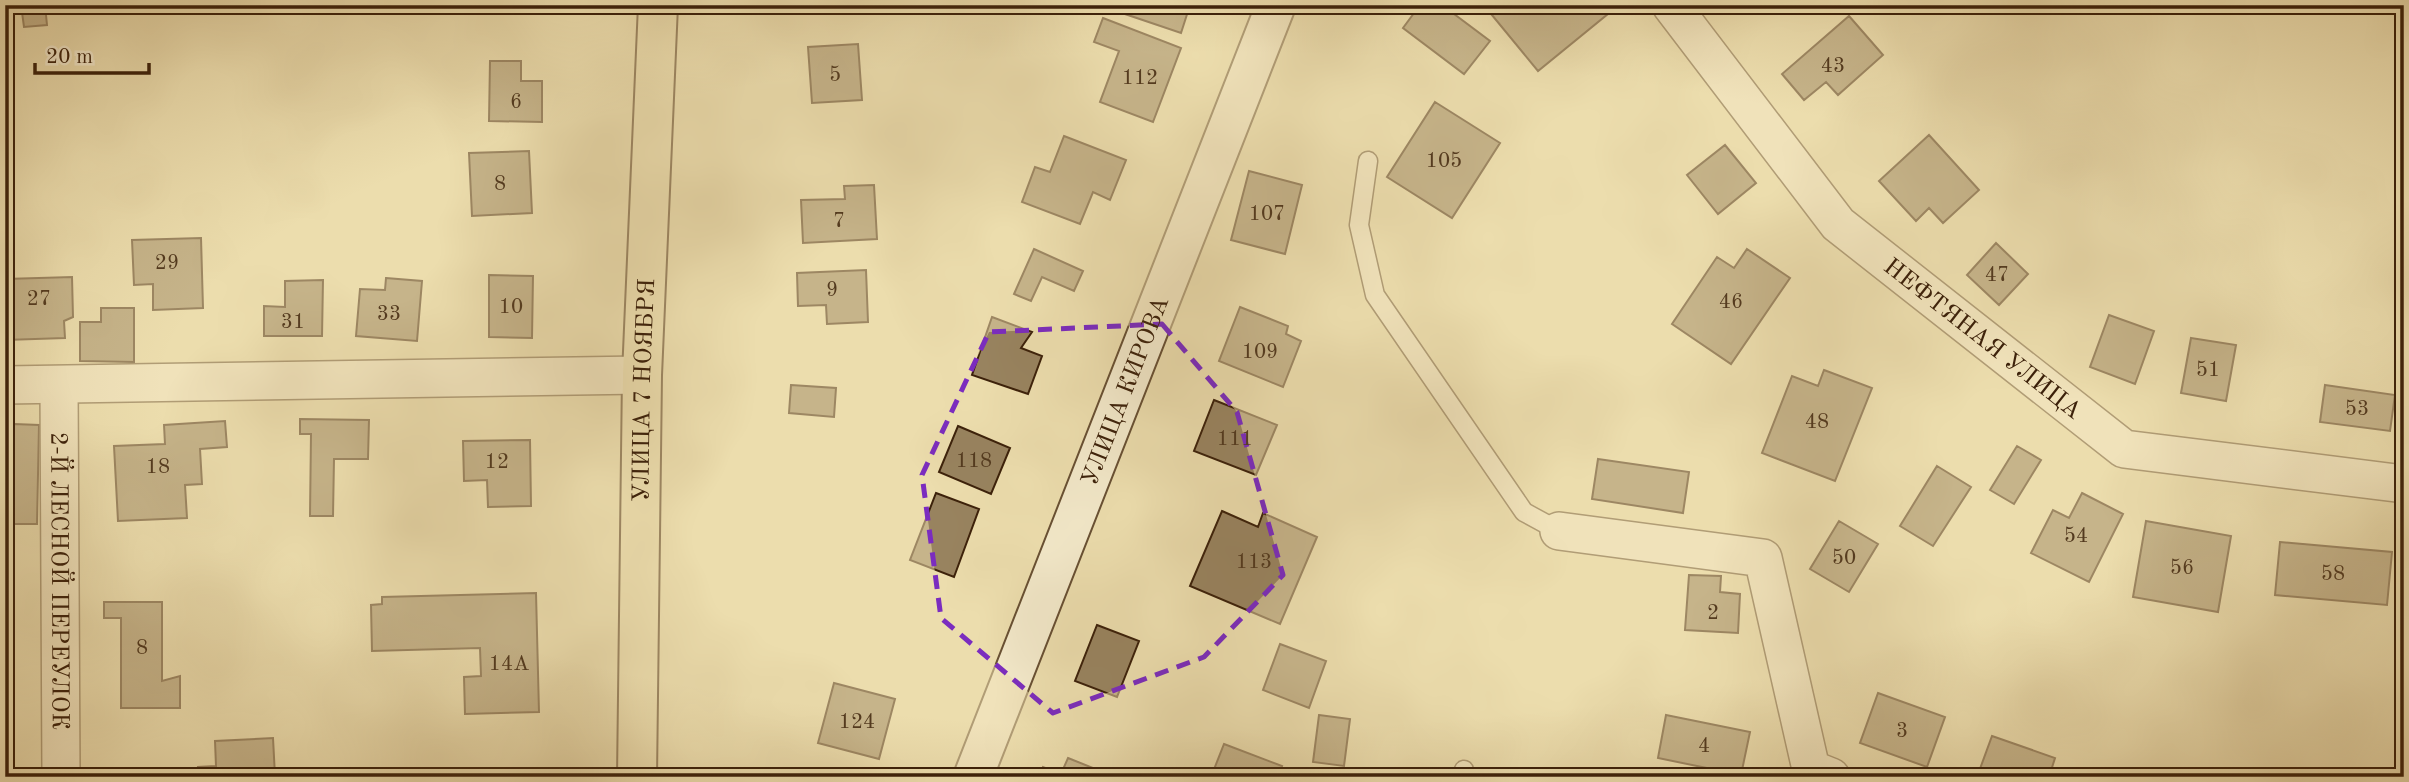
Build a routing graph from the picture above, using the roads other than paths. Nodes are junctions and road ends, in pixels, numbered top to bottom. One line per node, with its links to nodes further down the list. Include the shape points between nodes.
1 (658, 5): 5 (main road, УЛИЦА 7 НОЯБРЯ)
2 (1276, 5): 12 (street, УЛИЦА КИРОВА)
3 (1671, 5): 8 (street, НЕФТЯНАЯ УЛИЦА, via 1838,224 2124,449)
4 (1368, 161): 9 (lane, via 1359,225 1375,295 1524,512)
5 (642, 375): 6 (street); 11 (main road, УЛИЦА 7 НОЯБРЯ)
6 (59, 384): 7 (street); 10 (street, 2-Й ЛЕСНОЙ ПЕРЕУЛОК)
7 (5, 385)
8 (2404, 484)
9 (1559, 531): 13 (street, via 1763,558 1811,769)
10 (61, 777)
11 (637, 777)
12 (973, 777)
13 (1831, 777)

